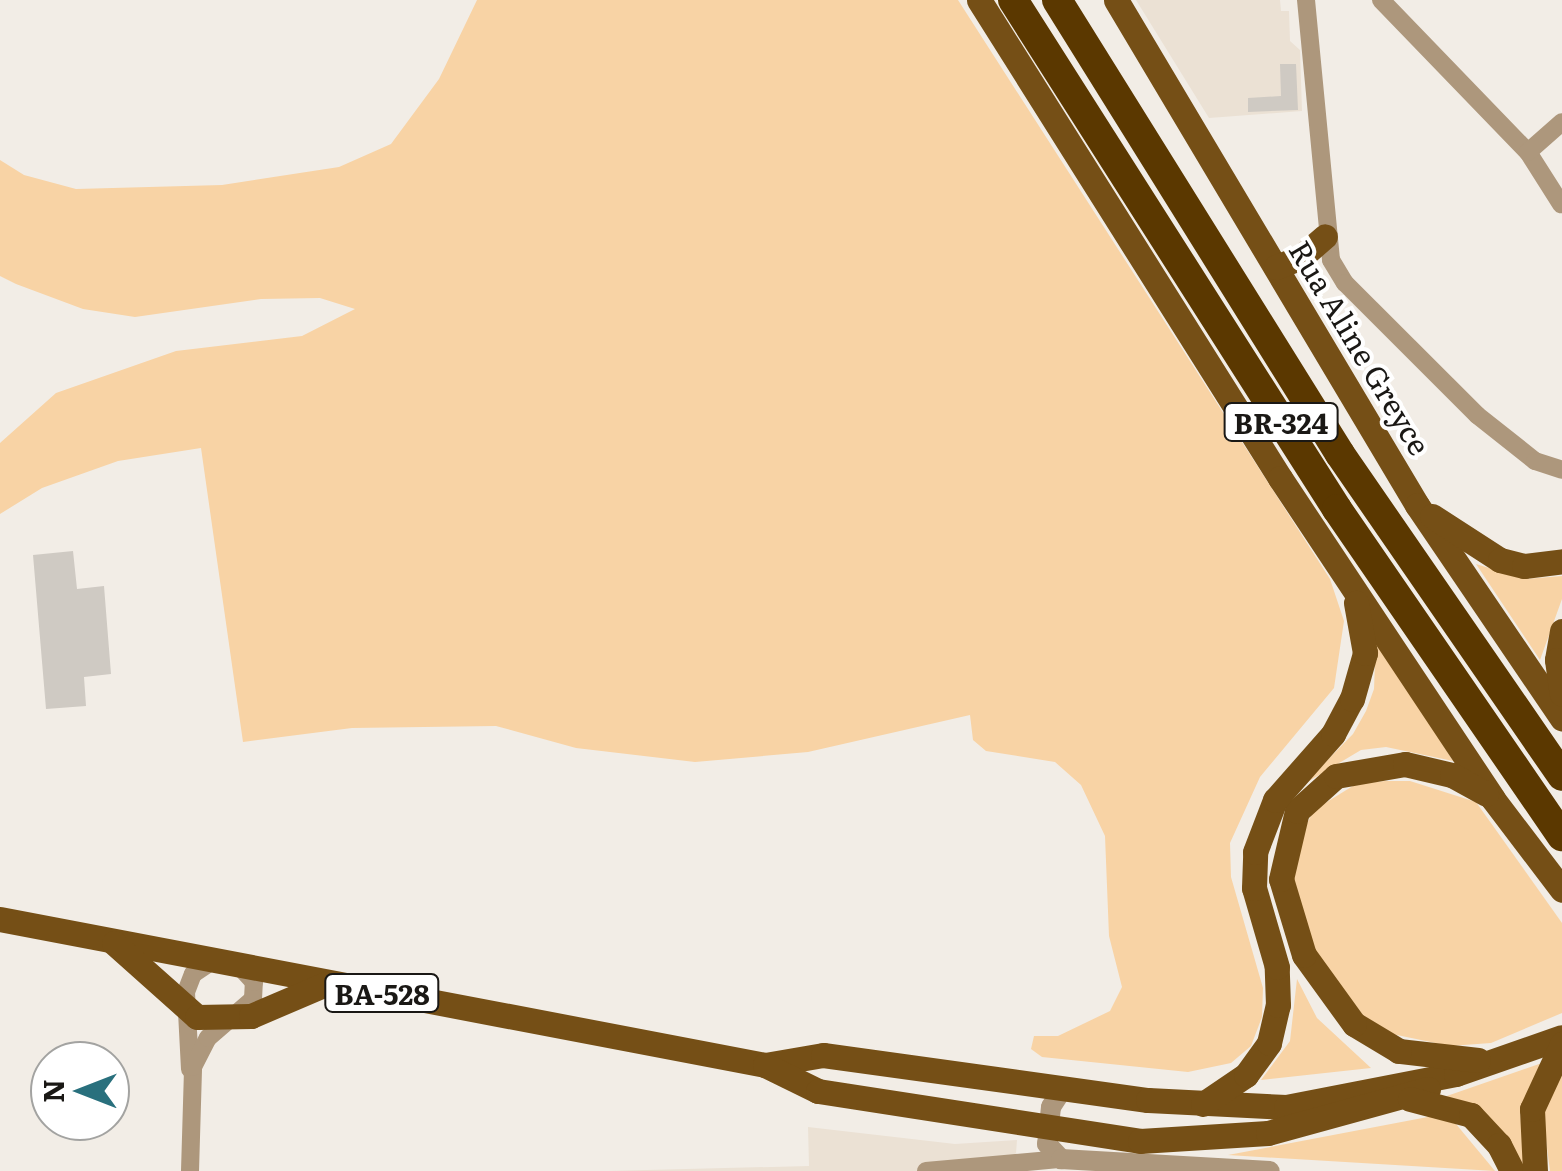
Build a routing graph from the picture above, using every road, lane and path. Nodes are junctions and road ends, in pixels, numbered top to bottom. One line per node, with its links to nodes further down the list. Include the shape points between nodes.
1 (978, 0): 15 (main road)
2 (1014, 0): 21 (highway, BR-324, via 1337,509)
3 (1057, 0): 19 (highway, BR-324, via 1350,469)
4 (1116, 0): 11 (main road, Rua Aline Greyce)
5 (1306, 0): 10 (street)
6 (1395, 4): 8 (street)
7 (1562, 122): 8 (street)
8 (1528, 152): 9 (street)
9 (1562, 204)
10 (1325, 236): 11 (main road, via 1300,258); 12 (street, via 1345,283 1476,415 1536,460)
11 (1276, 267): 13 (main road, Rua Aline Greyce)
12 (1562, 470)
13 (1416, 505): 14 (main road, via 1480,552 1524,566); 18 (main road, Rua Aline Greyce)
14 (1562, 561)
15 (1341, 569): 20 (main road); 37 (main road, via 1364,632 1359,678 1333,734 1275,800 1255,852 1254,888 1277,967 1274,1024 1246,1075)
16 (1562, 630): 17 (main road)
17 (1562, 694)
18 (1562, 718)
19 (1562, 776)
20 (1492, 799): 22 (main road); 31 (main road, via 1424,766 1351,770 1323,783 1298,811 1281,878 1310,967 1354,1024 1399,1051)
21 (1562, 836)
22 (1562, 890)
23 (0, 918): 24 (main road, BA-528)
24 (110, 940): 25 (main road, BA-528); 28 (main road)
25 (211, 962): 26 (main road, BA-528); 28 (street, via 193,974)
26 (240, 967): 27 (main road, BA-528); 29 (street, via 255,991)
27 (328, 983): 29 (main road); 32 (main road, BA-528)
28 (184, 1011): 29 (main road); 34 (street)
29 (233, 1018): 34 (street, via 208,1038)
30 (1562, 1040): 31 (main road, BA-528); 45 (main road, via 1532,1110)
31 (1493, 1060): 33 (main road, BA-528)
32 (765, 1064): 35 (main road, BA-528, via 823,1055); 38 (main road, via 818,1091)
33 (1456, 1074): 36 (main road); 37 (main road, BA-528, via 1286,1107)
34 (192, 1084): 41 (street)
35 (1062, 1090): 37 (main road, BA-528); 38 (street)
36 (1410, 1099): 38 (main road, via 1268,1133 1140,1141); 44 (main road, via 1471,1115)
37 (1202, 1104)
38 (1048, 1128): 39 (street, via 1049,1150)
39 (1060, 1159): 40 (street); 43 (street)
40 (994, 1168): 42 (street)
41 (190, 1171)
42 (926, 1171)
43 (1270, 1171)
44 (1512, 1171)
45 (1535, 1171)

